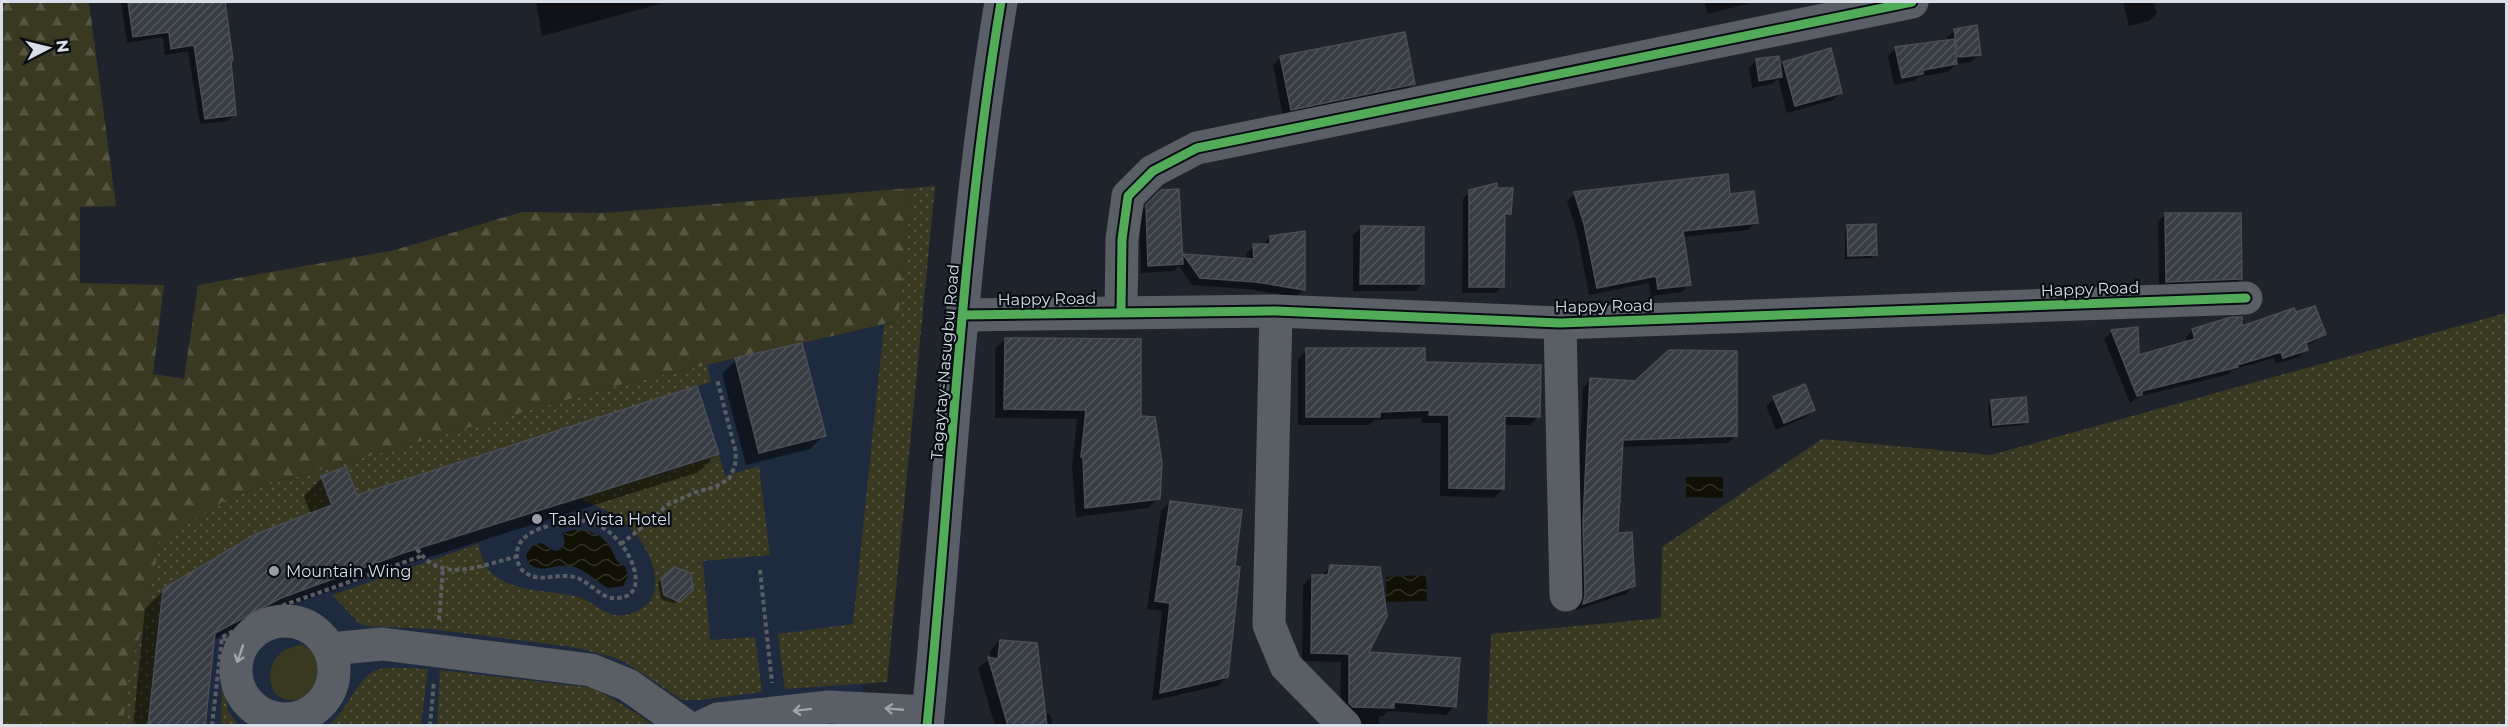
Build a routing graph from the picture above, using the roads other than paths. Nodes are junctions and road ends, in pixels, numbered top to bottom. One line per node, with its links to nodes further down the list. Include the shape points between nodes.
1 (1001, 2): 7 (main road, Tagaytay-Nasugbu Road, via 988,79)
2 (1912, 2): 3 (street)
3 (1863, 7): 6 (street, via 1197,148 1153,171 1128,196 1122,239)
4 (2246, 298): 8 (street, Happy Road)
5 (1276, 311): 6 (street, Happy Road); 8 (street, Happy Road); 16 (street, via 1269,625 1286,666)
6 (1121, 313): 7 (street, Happy Road)
7 (963, 315): 11 (main road, Tagaytay-Nasugbu Road)
8 (1560, 322): 9 (street)
9 (1566, 596)
10 (330, 649): 12 (street, via 334,679 320,706 292,719); 12 (street, one-way to 12, via 308,625 292,620 275,621 230,644 237,681); 14 (street, via 382,644 591,670 628,685)
11 (928, 719): 13 (street, one-way to 13, via 829,707)
12 (257, 720)
13 (742, 721): 15 (street, via 718,719)
14 (686, 726)
15 (703, 726)
16 (1345, 726)

